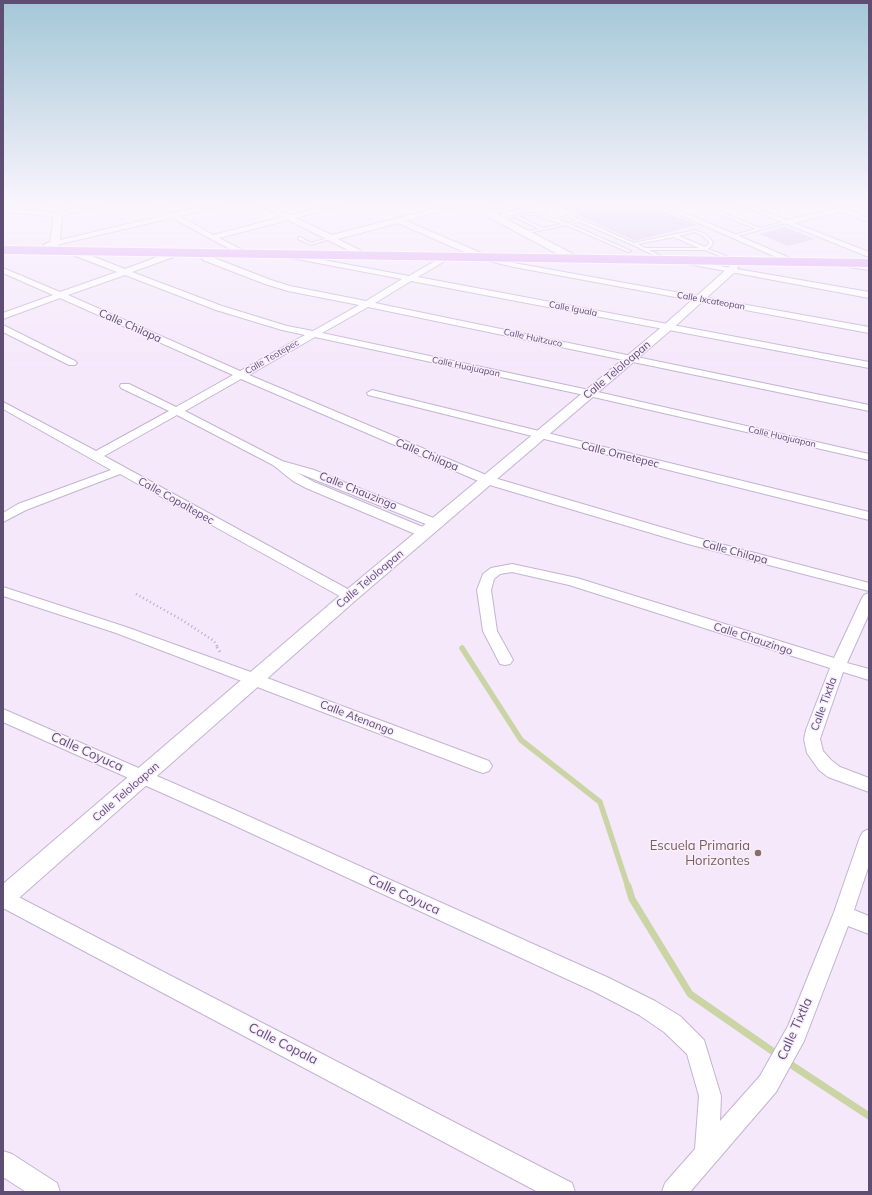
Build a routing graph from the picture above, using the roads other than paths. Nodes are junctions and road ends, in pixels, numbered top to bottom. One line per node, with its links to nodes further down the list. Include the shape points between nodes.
1 (95, 260): 17 (street, Calle Huajuapan)
2 (157, 260): 17 (street)
3 (210, 260): 22 (street, Calle Huitzuco, via 288,288)
4 (308, 260): 18 (street, Calle Iguala)
5 (441, 260): 18 (street, Calle Teotepec)
6 (495, 260): 21 (street, Calle Ixcateopan)
7 (655, 260): 8 (main road)
8 (666, 260): 14 (main road)
9 (723, 260): 14 (lane)
10 (790, 260): 11 (street)
11 (795, 262): 12 (main road); 14 (main road)
12 (838, 263): 13 (main road); 15 (street)
13 (869, 263)
14 (734, 266): 20 (street); 21 (street, Calle Teloloapan)
15 (869, 268)
16 (3, 270): 19 (street, Calle Chilapa)
17 (126, 271): 19 (street); 27 (street, Calle Huajuapan, via 219,308)
18 (410, 278): 22 (street, Calle Teotepec); 24 (street, Calle Iguala)
19 (61, 295): 23 (street); 31 (street, Calle Chilapa)
20 (869, 295)
21 (700, 299): 24 (street, Calle Teloloapan); 26 (street, Calle Ixcateopan)
22 (366, 305): 27 (street, Calle Teotepec); 28 (street, Calle Huitzuco)
23 (3, 316)
24 (668, 327): 28 (street, Calle Teloloapan); 30 (street, Calle Iguala)
25 (3, 328): 29 (street)
26 (869, 330)
27 (312, 335): 31 (street, Calle Teotepec); 34 (street, Calle Huajuapan)
28 (632, 359): 34 (street, Calle Teloloapan); 36 (street, Calle Huitzuco)
29 (72, 363)
30 (869, 366)
31 (241, 375): 37 (street, Calle Teotepec); 42 (street, Calle Chilapa)
32 (125, 386): 37 (street, Calle Chauzingo)
33 (372, 393): 38 (street, Calle Ometepec)
34 (589, 394): 38 (street, Calle Teloloapan); 40 (street, Calle Huajuapan)
35 (3, 405): 39 (street, Calle Copaltepec)
36 (869, 408)
37 (177, 411): 39 (street, Calle Teotepec); 45 (street, Calle Chauzingo, via 277,463 310,472)
38 (540, 435): 42 (street, Calle Teloloapan); 43 (street, Calle Ometepec)
39 (96, 456): 41 (street, Calle Copaltepec)
40 (869, 457)
41 (121, 470): 44 (street, via 22,507); 48 (street, Calle Copaltepec)
42 (487, 480): 45 (street, Calle Teloloapan); 46 (street, Calle Chilapa, via 693,541)
43 (869, 516)
44 (3, 518)
45 (431, 528): 48 (street, Calle Teloloapan)
46 (869, 587)
47 (3, 591): 53 (street, Calle Atenango)
48 (350, 596): 53 (street, Calle Teloloapan)
49 (869, 598): 51 (street, Calle Tixtla)
50 (505, 660): 51 (street, Calle Chauzingo, via 490,631 484,590 488,577 496,571 512,568 572,581)
51 (838, 666): 52 (street, Calle Chauzingo); 57 (street, Calle Tixtla, via 814,730 813,746 819,759 834,772)
52 (869, 676)
53 (254, 679): 55 (street, Calle Atenango); 56 (street, Calle Teloloapan)
54 (3, 715): 56 (street, Calle Coyuca)
55 (483, 766)
56 (143, 777): 59 (street, Calle Teloloapan); 62 (street, Calle Coyuca, via 602,985 672,1024 696,1048 710,1096)
57 (869, 785)
58 (869, 837): 60 (street, Calle Tixtla)
59 (3, 898): 65 (street, Calle Copala)
60 (843, 915): 61 (street); 62 (street, Calle Tixtla, via 796,1033 768,1084)
61 (869, 925)
62 (707, 1154): 66 (street, Calle Tixtla)
63 (3, 1163): 64 (street)
64 (48, 1192)
65 (563, 1192)
66 (674, 1192)

